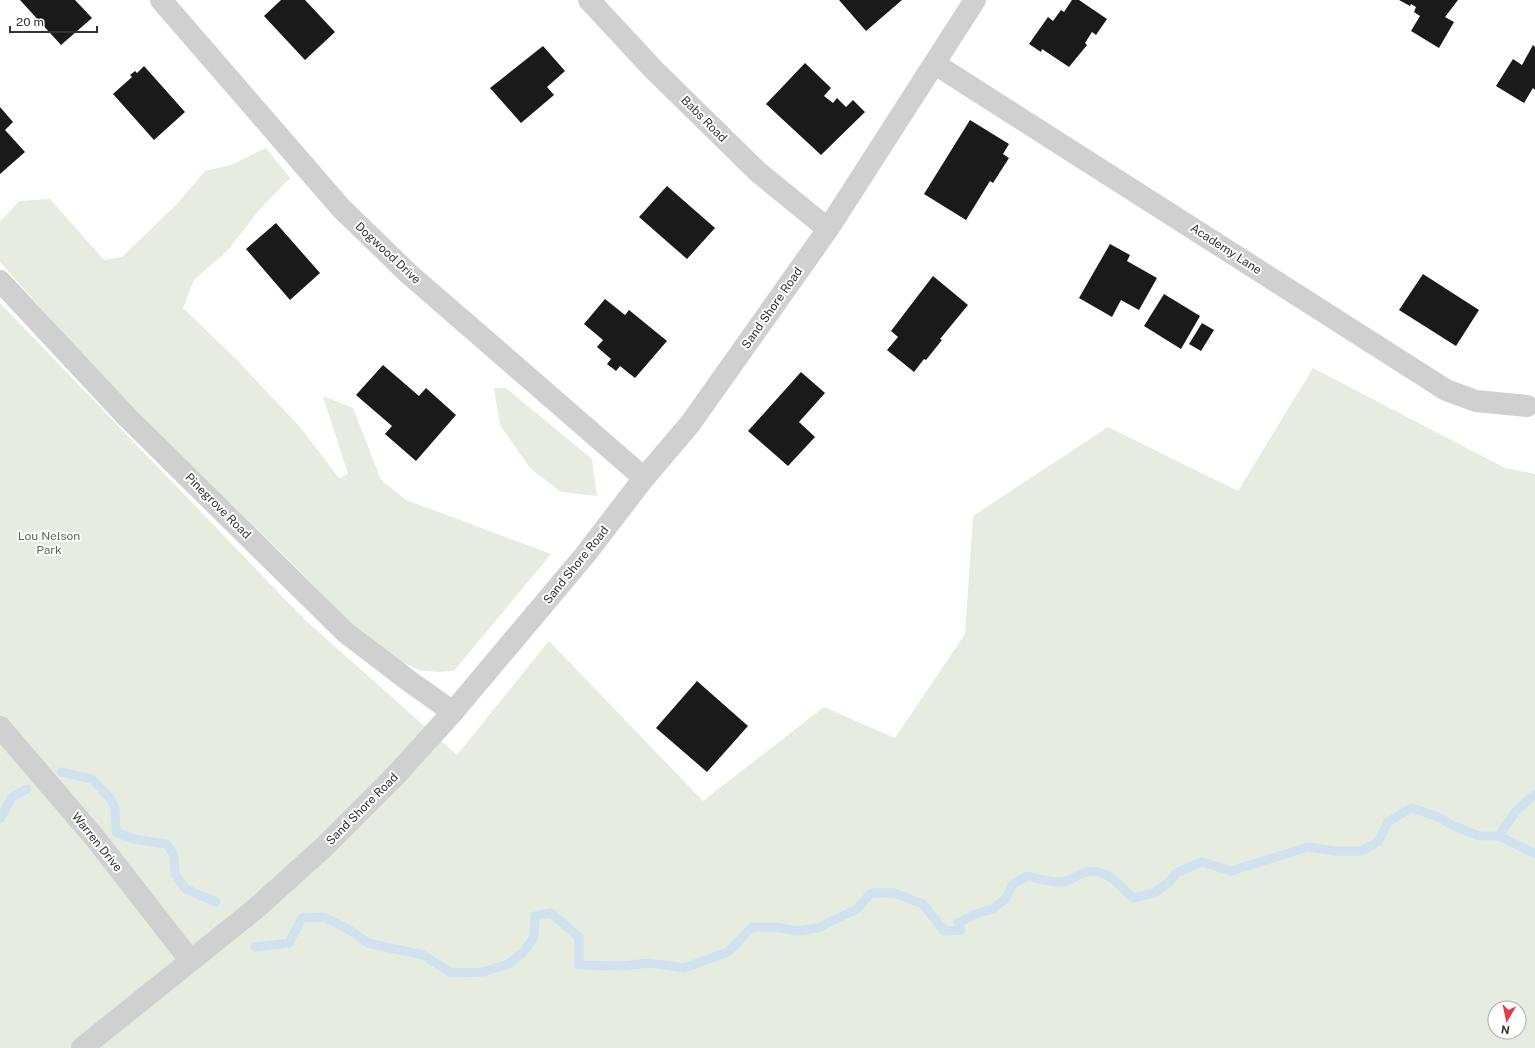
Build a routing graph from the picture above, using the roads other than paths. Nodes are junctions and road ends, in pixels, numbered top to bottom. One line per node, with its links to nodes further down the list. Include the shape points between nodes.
1 (161, 0): 8 (street, Dogwood Drive, via 341,208 409,274)
2 (589, 0): 5 (street, Babs Road, via 654,70 758,172)
3 (975, 0): 4 (street, Sand Shore Road)
4 (935, 64): 5 (street, Sand Shore Road); 7 (street, Academy Lane, via 1446,390 1476,401)
5 (828, 229): 8 (street, Sand Shore Road, via 690,424)
6 (0, 281): 9 (street, Pinegrove Road, via 127,417 345,632)
7 (1527, 406)
8 (644, 478): 9 (street, Sand Shore Road, via 585,555)
9 (453, 712): 11 (street, Sand Shore Road, via 395,776 324,847 254,910)
10 (0, 727): 11 (street, Warren Drive, via 95,838)
11 (190, 960): 12 (street, Sand Shore Road)
12 (82, 1048)

